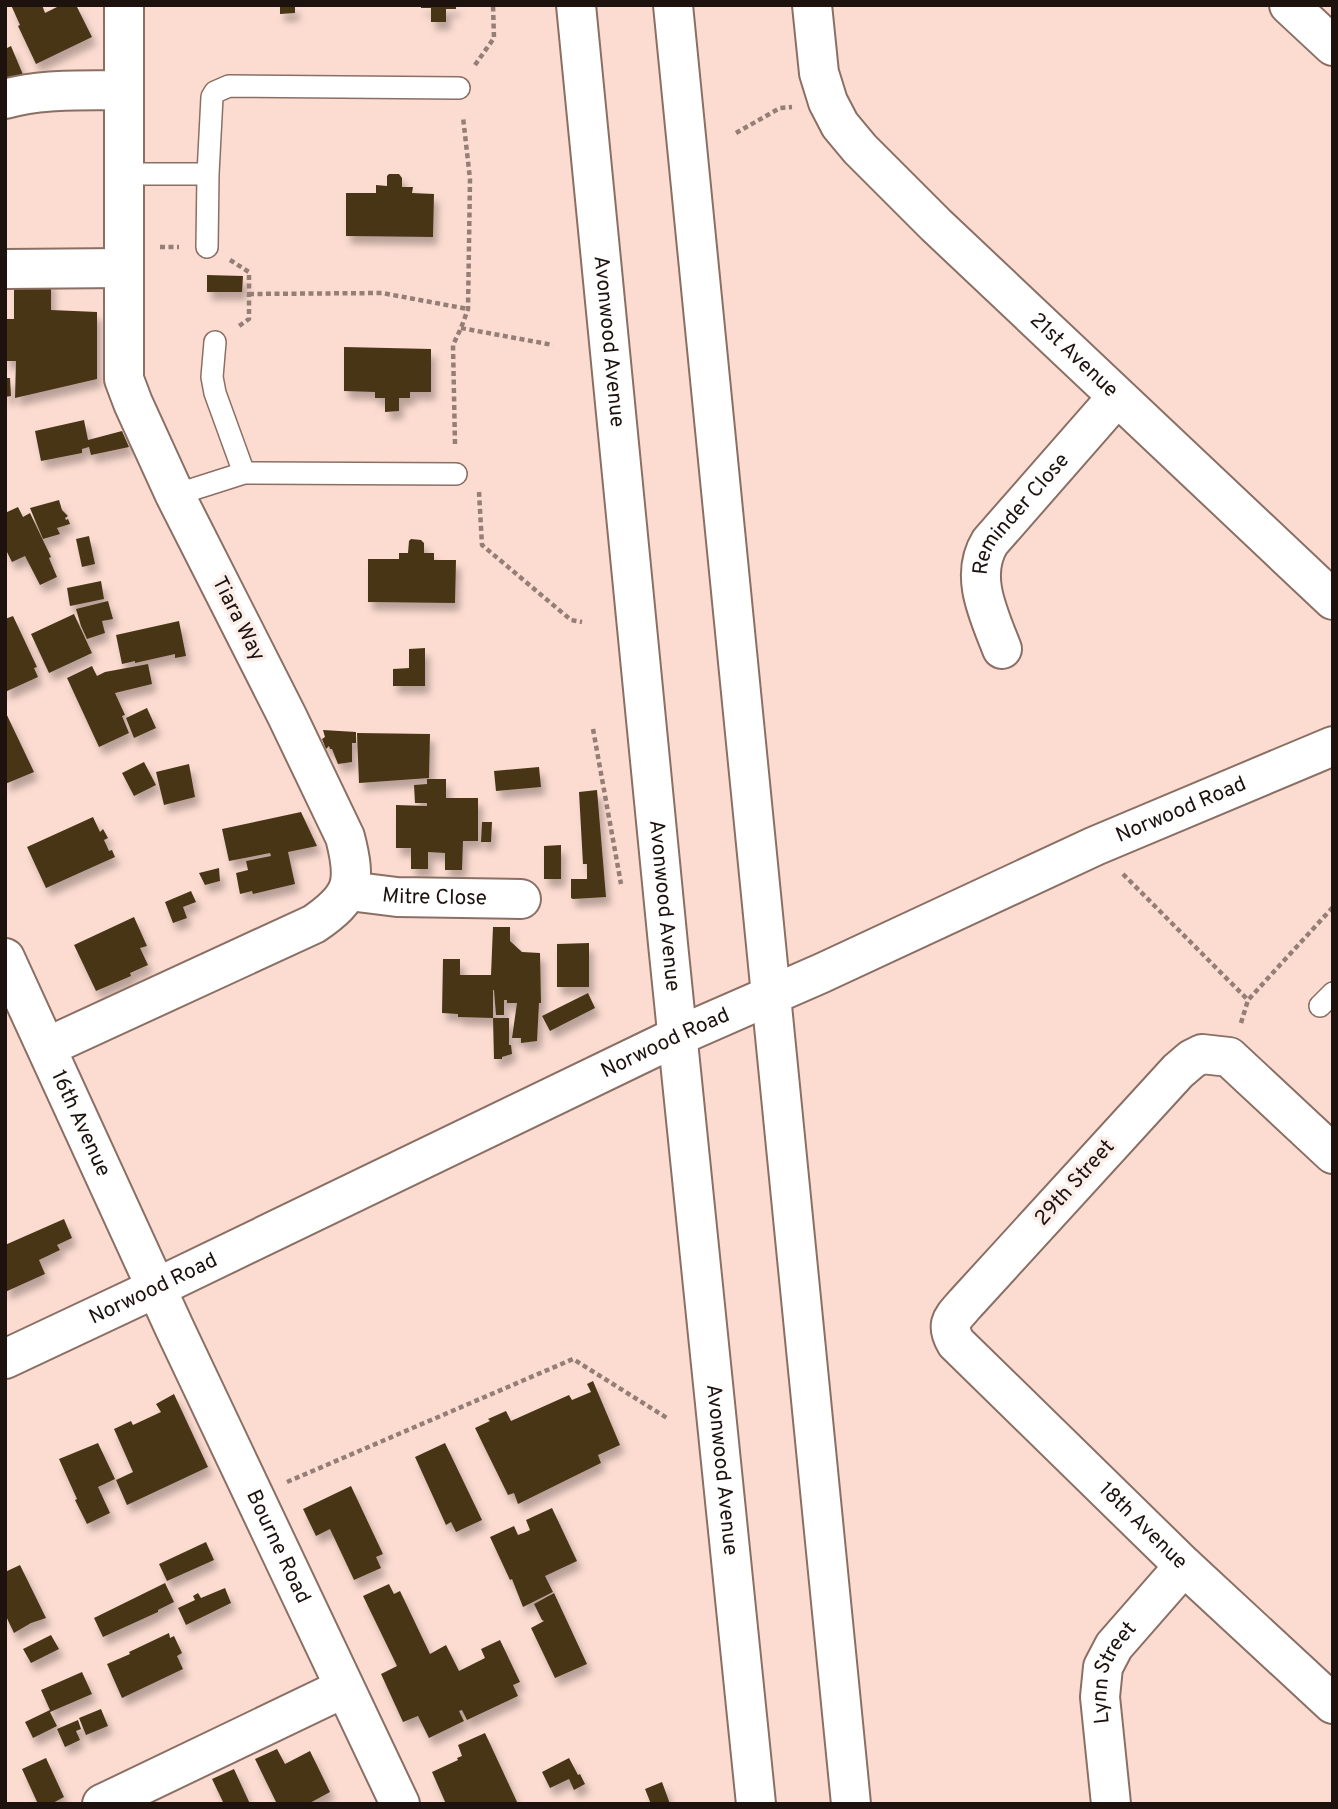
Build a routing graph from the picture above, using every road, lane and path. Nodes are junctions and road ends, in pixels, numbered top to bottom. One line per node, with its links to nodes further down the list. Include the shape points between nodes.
1 (124, 5): 9 (street, Tiara Way)
2 (493, 5): 8 (path, via 494,37)
3 (576, 5): 40 (street, Avonwood Avenue)
4 (673, 5): 38 (street)
5 (812, 5): 11 (street, 21st Avenue, via 819,73)
6 (1289, 5): 7 (street)
7 (1333, 46)
8 (459, 88): 14 (lane, via 221,88 212,97); 19 (path, via 470,180)
9 (124, 90): 10 (street, via 41,92); 13 (street, Tiara Way)
10 (5, 99)
11 (828, 102): 12 (path, via 780,108); 23 (street, 21st Avenue, via 860,149)
12 (736, 133)
13 (123, 174): 14 (lane); 16 (street, Tiara Way)
14 (208, 174): 15 (lane)
15 (207, 247): 18 (path, via 249,272)
16 (123, 268): 17 (street); 26 (street, Tiara Way, via 124,379)
17 (5, 269)
18 (249, 294): 19 (path, via 382,293); 21 (path, via 249,319)
19 (468, 309): 20 (path)
20 (461, 328): 22 (path); 25 (path, via 453,345)
21 (215, 342): 24 (lane, via 215,393)
22 (554, 345)
23 (1117, 397): 27 (street, 21st Avenue); 29 (street, Reminder Close, via 983,553 980,577)
24 (244, 473): 25 (lane); 26 (lane)
25 (456, 474): 28 (path, via 478,476 482,545 571,620)
26 (175, 495): 34 (street, Tiara Way, via 345,837 350,856)
27 (1333, 600)
28 (582, 622)
29 (1002, 649)
30 (593, 729): 33 (path)
31 (1333, 746): 38 (street, Norwood Road, via 1095,846)
32 (1123, 874): 36 (path, via 1248,1000)
33 (621, 890)
34 (349, 891): 35 (street, Mitre Close, via 397,897); 41 (street, via 314,924)
35 (521, 899)
36 (1333, 907)
37 (5, 958): 39 (street, 16th Avenue)
38 (771, 995): 40 (street, Norwood Road); 54 (street)
39 (15, 1002): 41 (street, 16th Avenue)
40 (678, 1036): 43 (street, Norwood Road); 53 (street, Avonwood Avenue)
41 (47, 1047): 43 (street, 16th Avenue)
42 (1333, 1154): 44 (street, 29th Street, via 1229,1056 1192,1059 957,1313 950,1327)
43 (156, 1288): 45 (street, Norwood Road); 49 (street, Bourne Road)
44 (956, 1343): 48 (street, 18th Avenue)
45 (5, 1359)
46 (667, 1418): 47 (path, via 573,1359)
47 (280, 1485)
48 (1184, 1566): 50 (street, 18th Avenue); 55 (street, Lynn Street, via 1114,1646 1102,1667 1100,1697)
49 (344, 1688): 51 (street); 52 (street, Bourne Road)
50 (1333, 1704)
51 (102, 1804)
52 (400, 1804)
53 (756, 1804)
54 (851, 1804)
55 (1111, 1804)

